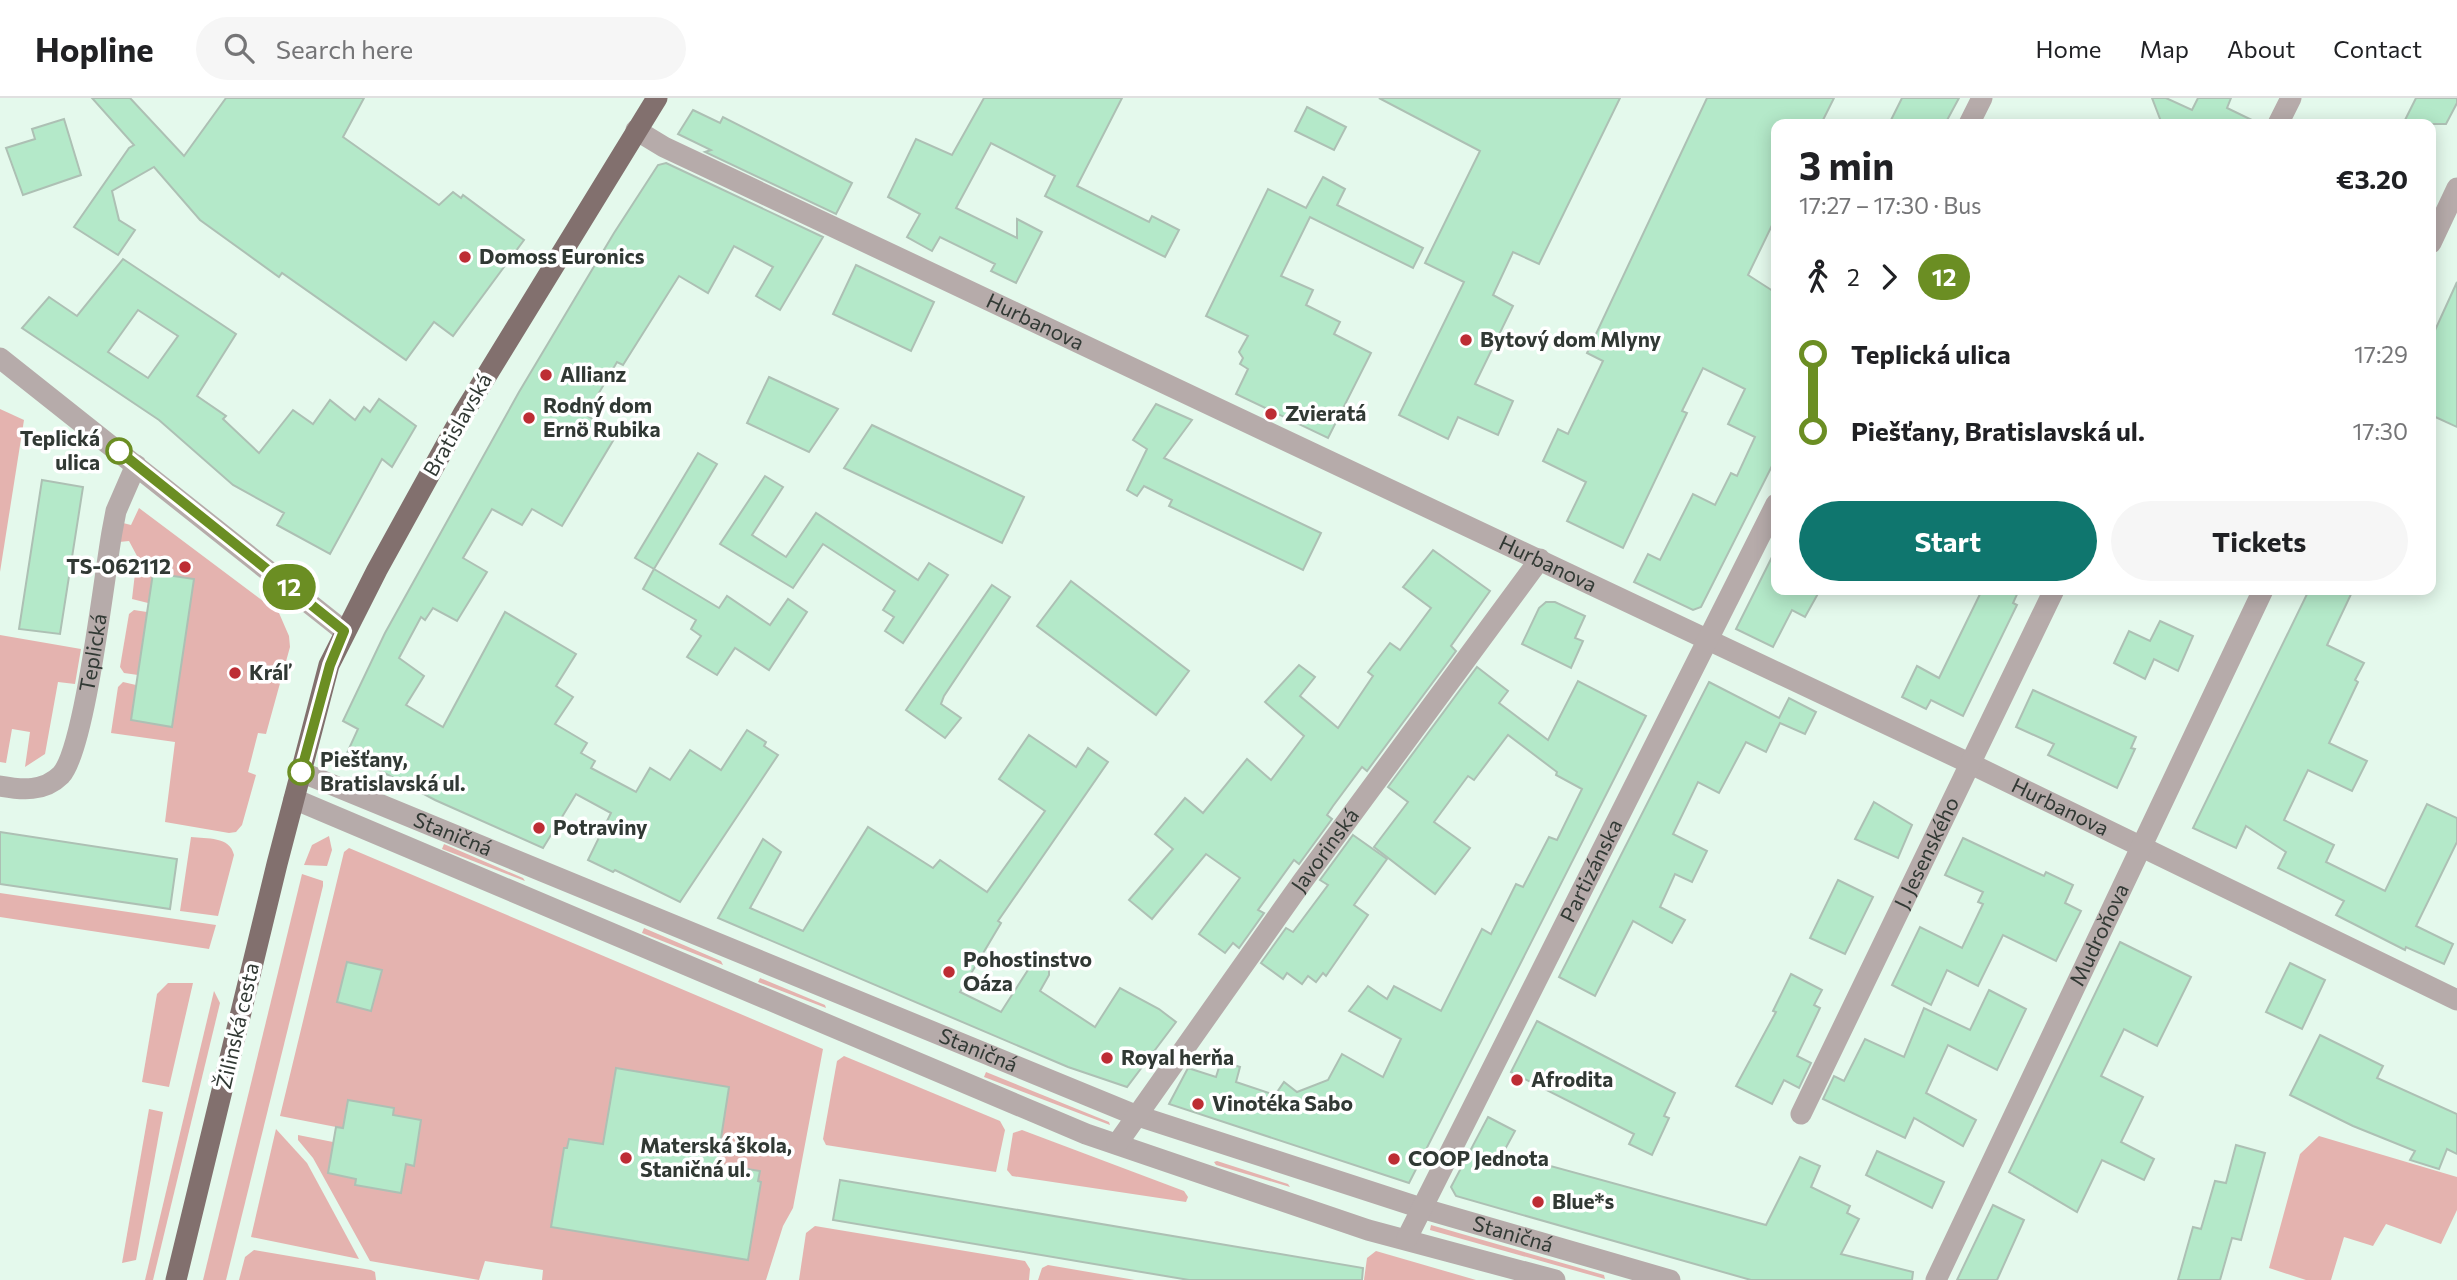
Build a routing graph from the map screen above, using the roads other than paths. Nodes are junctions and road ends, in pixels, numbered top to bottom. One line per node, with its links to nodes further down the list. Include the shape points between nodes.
1 (657, 98): 6 (main road, Bratislavská)
2 (1982, 98): 4 (street)
3 (2291, 98): 5 (street)
4 (1972, 119)
5 (2280, 119)
6 (636, 130): 12 (street, Hurbanova, via 1114,361); 15 (main road, Bratislavská, via 463,414)
7 (2457, 188): 8 (street)
8 (2436, 232)
9 (0, 358): 10 (street)
10 (136, 465): 15 (street); 19 (street, Teplická, via 111,532 71,759 60,776 39,788)
11 (1771, 514): 16 (street, Partizánska)
12 (1539, 559): 16 (street, Hurbanova); 24 (street, Javorinská)
13 (2052, 595): 17 (street, J. Jesenského)
14 (2261, 595): 21 (street, Mudroňova)
15 (344, 631): 18 (main road, Bratislavská)
16 (1707, 640): 17 (street, Hurbanova); 26 (street, Partizánska)
17 (1970, 764): 21 (street, Hurbanova); 23 (street, J. Jesenského)
18 (301, 772): 20 (main road, Žilinská cesta); 24 (street, Staničná)
19 (0, 786)
20 (294, 799): 25 (street, Staničná); 28 (main road, Žilinská cesta)
21 (2140, 846): 22 (street, Hurbanova); 31 (street, Mudroňova)
22 (2457, 1000)
23 (1801, 1114)
24 (1135, 1115): 25 (street, Javorinská); 26 (street, Staničná)
25 (1116, 1144): 27 (street, Staničná, via 1368,1230)
26 (1421, 1208): 27 (street, Partizánska); 30 (street, Staničná)
27 (1407, 1238): 29 (street, Staničná)
28 (176, 1280)
29 (1555, 1280)
30 (1670, 1280)
31 (1936, 1280)

